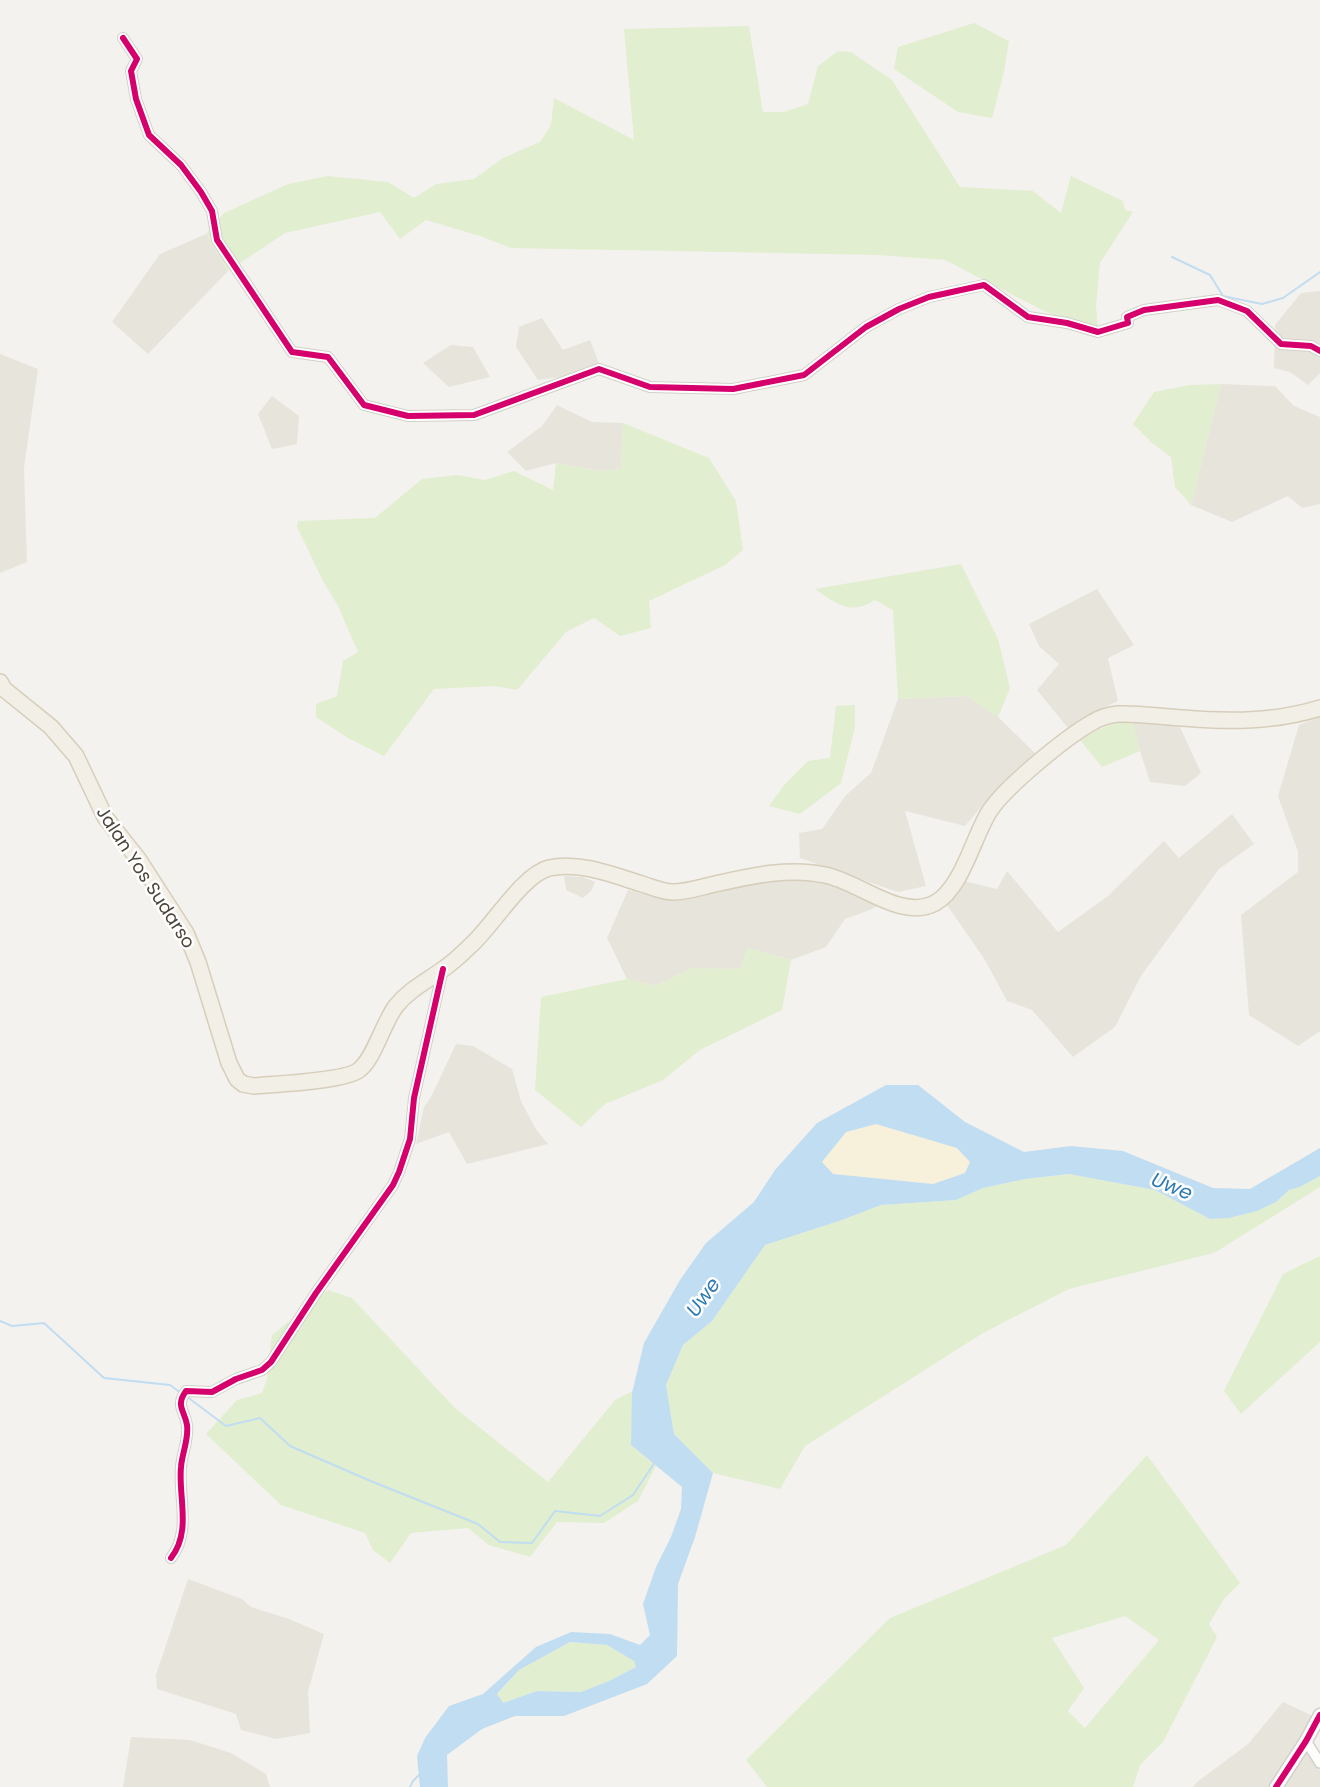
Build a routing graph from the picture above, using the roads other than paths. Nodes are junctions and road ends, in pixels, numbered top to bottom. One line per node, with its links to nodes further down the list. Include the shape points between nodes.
1 (123, 38): 2 (street, via 137,59 131,71 149,135 181,165 201,192 212,211 218,240 292,352 328,357 364,405 408,416 474,415 598,369 650,387 733,389 804,375 866,327 899,309 929,297 984,285 1028,317 1098,332 1128,323 1126,317 1144,310 1218,300 1247,311 1281,344 1311,346)
2 (1320, 351)
3 (0, 682): 5 (main road, Jalan Yos Sudarso, via 72,749 105,817 139,860 186,933 229,1063 243,1084 343,1078 357,1072 400,1001)
4 (1320, 708): 5 (main road, Jalan Yos Sudarso, via 1259,720 1118,714 1092,722 1000,797 988,813 956,879 946,893 927,906 897,905 824,874 756,875 672,892 596,871 554,867 530,879 472,945)
5 (443, 969): 6 (street, via 414,1098 410,1139 393,1185 271,1362 215,1391 188,1390 184,1394 180,1408 187,1425 180,1472 183,1525)
6 (171, 1558)
7 (1320, 1715): 8 (street)
8 (1306, 1741): 9 (street); 10 (street)
9 (1320, 1763)
10 (1276, 1787)

